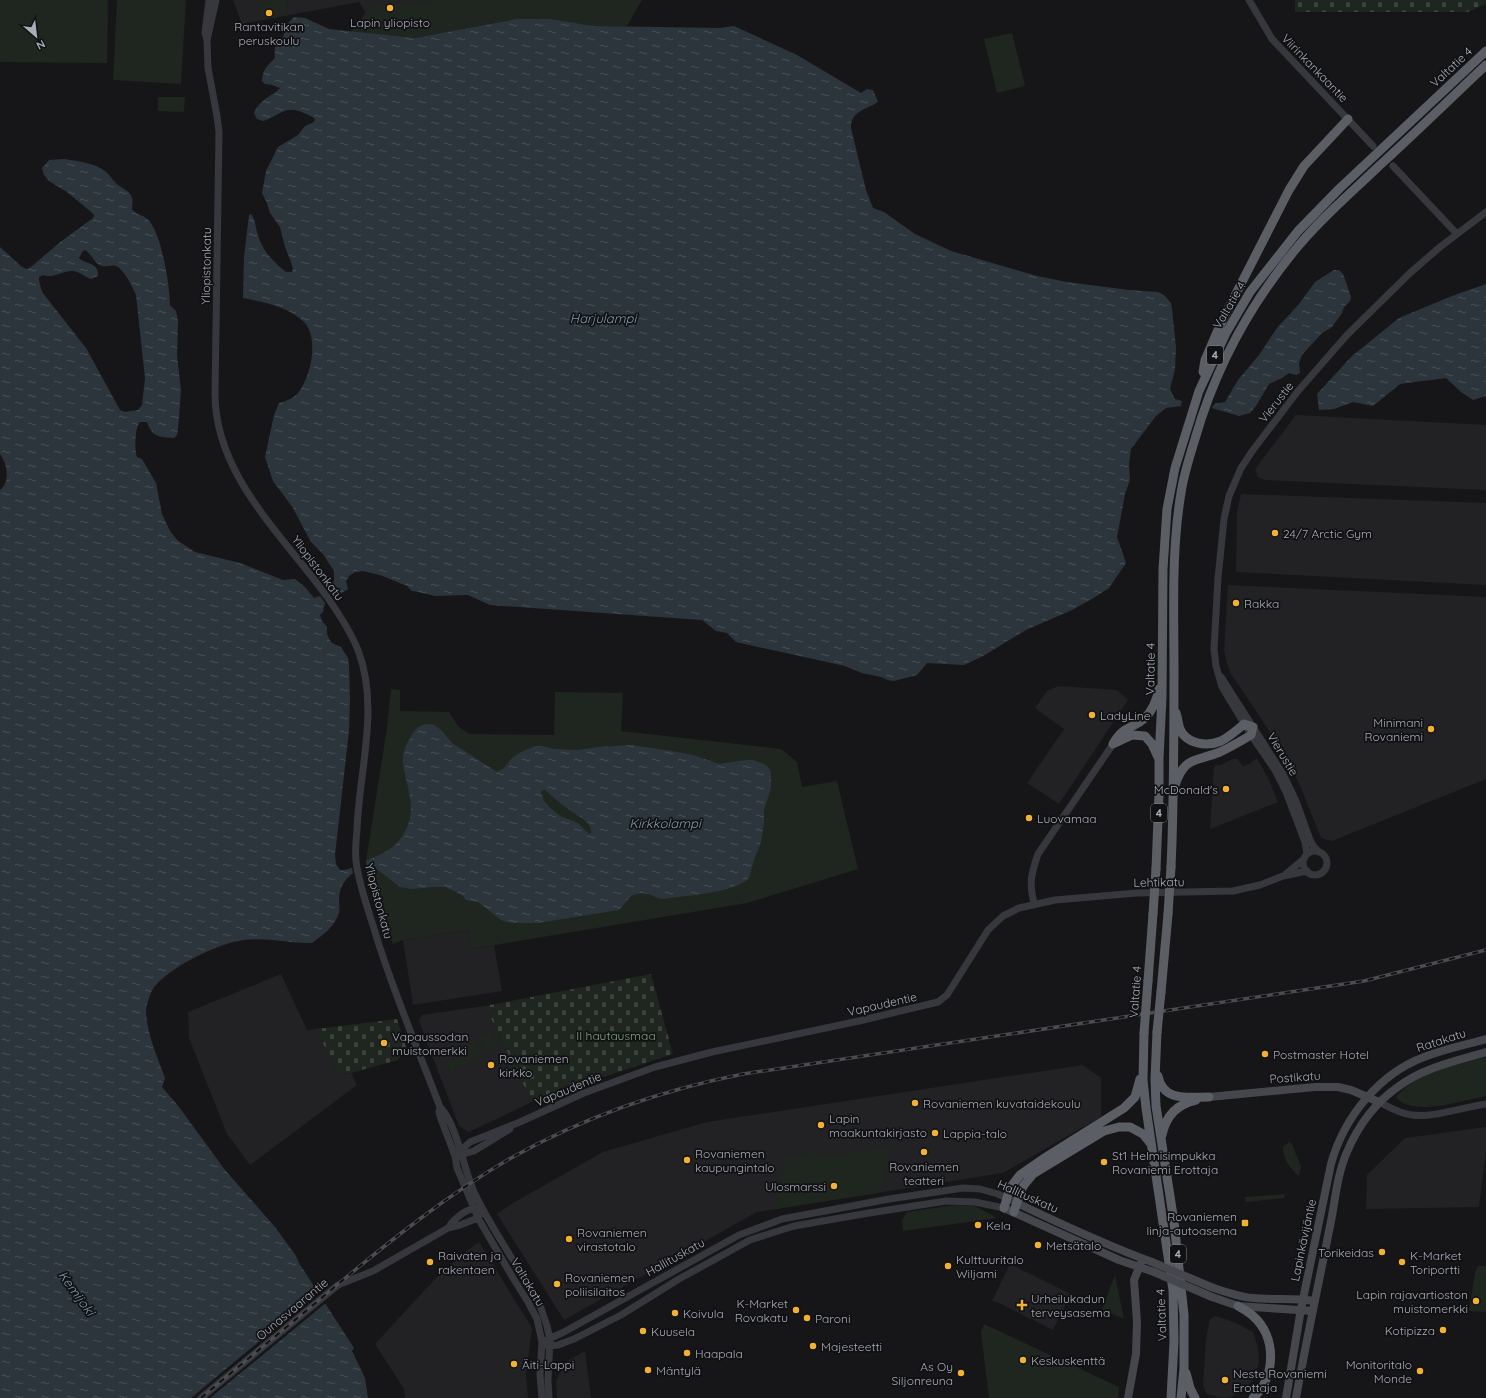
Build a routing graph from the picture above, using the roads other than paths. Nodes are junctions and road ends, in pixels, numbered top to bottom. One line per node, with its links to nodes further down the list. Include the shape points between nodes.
1 (209, 0): 4 (street, Yliopistonkatu, via 205,33)
2 (216, 0): 4 (street, Yliopistonkatu)
3 (1249, 0): 7 (street, Viirinkankaantie, via 1272,39)
4 (207, 40): 37 (street, Yliopistonkatu, via 208,68 218,132 215,386 217,424 223,446 245,488 338,613 362,662 369,711 358,805 356,861 383,958 440,1107 441,1119)
5 (1486, 49): 12 (highway, Valtatie 4 / 4, via 1298,231 1250,292 1226,333)
6 (1483, 68): 15 (highway, Valtatie 4 / 4, via 1310,233 1256,303 1223,363 1200,422 1185,473 1180,503 1174,570)
7 (1348, 119): 8 (street, Viirinkankaantie); 12 (highway, via 1304,166 1289,190 1221,322 1205,360)
8 (1374, 146)
9 (1392, 166): 11 (street)
10 (1486, 212): 11 (street, Vierustie)
11 (1457, 234): 13 (street, Vierustie, via 1410,273 1346,335 1298,391 1241,468 1228,500 1222,536 1214,649)
12 (1199, 391): 14 (highway, Valtatie 4 / 4, via 1175,468 1167,509 1163,569)
13 (1218, 673): 16 (street, Vierustie, via 1222,687); 18 (street, Vierustie)
14 (1162, 676): 17 (highway, via 1154,704 1145,718); 20 (highway, Valtatie 4 / 4)
15 (1173, 700): 16 (highway, via 1180,729 1187,738 1196,743 1208,744 1222,740); 21 (highway, Valtatie 4 / 4)
16 (1244, 724): 18 (highway)
17 (1131, 730): 19 (highway); 20 (highway, via 1145,736)
18 (1252, 731): 21 (highway, via 1222,751 1188,763 1180,772); 22 (street, Vierustie, via 1283,774 1310,840); 23 (street, Vierustie, via 1286,792 1305,842)
19 (1113, 744): 26 (street, via 1038,854 1030,880)
20 (1159, 758): 30 (highway, Valtatie 4 / 4, bridge, via 1156,869)
21 (1173, 791): 29 (highway, Valtatie 4 / 4, bridge, via 1171,867)
22 (1319, 852): 23 (street, via 1312,852); 24 (street, via 1327,860 1326,869 1318,875)
23 (1306, 857): 24 (street, via 1303,864); 25 (street, Lehtikatu)
24 (1307, 872): 25 (street, Lehtikatu)
25 (1283, 876): 26 (street, Lehtikatu, via 1260,885 1233,891 1136,893)
26 (1034, 903): 37 (street, Vapaudentie, via 1012,911 995,922 938,1002 712,1052 656,1067 584,1093 470,1142)
27 (1486, 1039): 32 (main road, Ratakatu, via 1417,1060 1386,1080)
28 (1486, 1052): 33 (main road, Ratakatu, via 1423,1071 1398,1086)
29 (1156, 1064): 31 (highway, via 1162,1088 1166,1092 1180,1097); 35 (highway, Valtatie 4 / 4, via 1156,1106)
30 (1143, 1066): 36 (highway, Valtatie 4 / 4); 38 (highway, via 1137,1092 1131,1102 1100,1125 1027,1169 1015,1180)
31 (1209, 1097): 32 (main road, Postikatu, via 1338,1087); 35 (highway, via 1183,1104 1173,1111 1165,1123)
32 (1368, 1097): 33 (main road, Postikatu); 50 (main road, Lapinkävijäntie, via 1354,1114 1333,1156)
33 (1379, 1102): 34 (street, via 1411,1115); 51 (main road, Lapinkävijäntie, via 1355,1135 1342,1166)
34 (1486, 1104)
35 (1162, 1140): 59 (highway, Valtatie 4 / 4, via 1179,1259 1184,1315)
36 (1151, 1144): 39 (highway, via 1134,1129 1125,1126 1112,1128 1033,1174 1024,1185); 64 (highway, Valtatie 4 / 4, via 1173,1290)
37 (459, 1154): 40 (street, Yliopistonkatu, via 457,1168); 42 (street, Yliopistonkatu)
38 (1006, 1198): 39 (street, Hallituskatu); 41 (highway); 47 (street, Hallituskatu, via 998,1194 963,1188 791,1216 747,1231)
39 (1015, 1207): 41 (main road, Hallituskatu); 45 (main road, Hallituskatu); 46 (main road, Hallituskatu, via 1119,1260)
40 (473, 1208): 42 (street); 43 (street, Valtakatu); 44 (street, Ounasvaarantie, via 454,1220)
41 (1004, 1208): 48 (street, Hallituskatu, via 975,1202 946,1201 794,1226 750,1240)
42 (483, 1210): 43 (street); 58 (street, Valtakatu, via 541,1308)
43 (478, 1218): 44 (street, Ounasvaarantie); 57 (street, Valtakatu, via 535,1313)
44 (448, 1228): 60 (street, Ounasvaarantie, via 373,1272 338,1284)
45 (1143, 1258): 46 (main road); 50 (main road, Hallituskatu, bridge, via 1239,1296)
46 (1140, 1267): 52 (main road, Hallituskatu, bridge); 63 (main road, via 1134,1280 1136,1354)
47 (680, 1268): 48 (street); 49 (street); 55 (street, Hallituskatu)
48 (690, 1273): 49 (street, Hallituskatu)
49 (679, 1279): 56 (street, Hallituskatu)
50 (1303, 1299): 51 (main road, Hallituskatu); 53 (main road, Lapinkävijäntie)
51 (1315, 1301): 54 (main road, Lapinkävijäntie)
52 (1238, 1306): 53 (main road, Hallituskatu); 67 (highway, via 1258,1322 1270,1348 1269,1373 1265,1383)
53 (1301, 1309): 54 (main road, Hallituskatu); 68 (main road, Lapinkävijäntie)
54 (1313, 1311): 69 (main road, Lapinkävijäntie)
55 (597, 1314): 56 (street); 58 (street, Hallituskatu)
56 (611, 1320): 58 (street, Hallituskatu, via 574,1339 558,1345)
57 (542, 1342): 58 (street); 61 (street, Valtakatu)
58 (550, 1343): 62 (street, Valtakatu)
59 (1184, 1368): 65 (highway, Valtatie 4 / 4); 66 (highway)
60 (201, 1398)
61 (542, 1398)
62 (549, 1398)
63 (1128, 1398)
64 (1171, 1398)
65 (1181, 1398)
66 (1195, 1398)
67 (1253, 1398)
68 (1286, 1398)
69 (1296, 1398)

